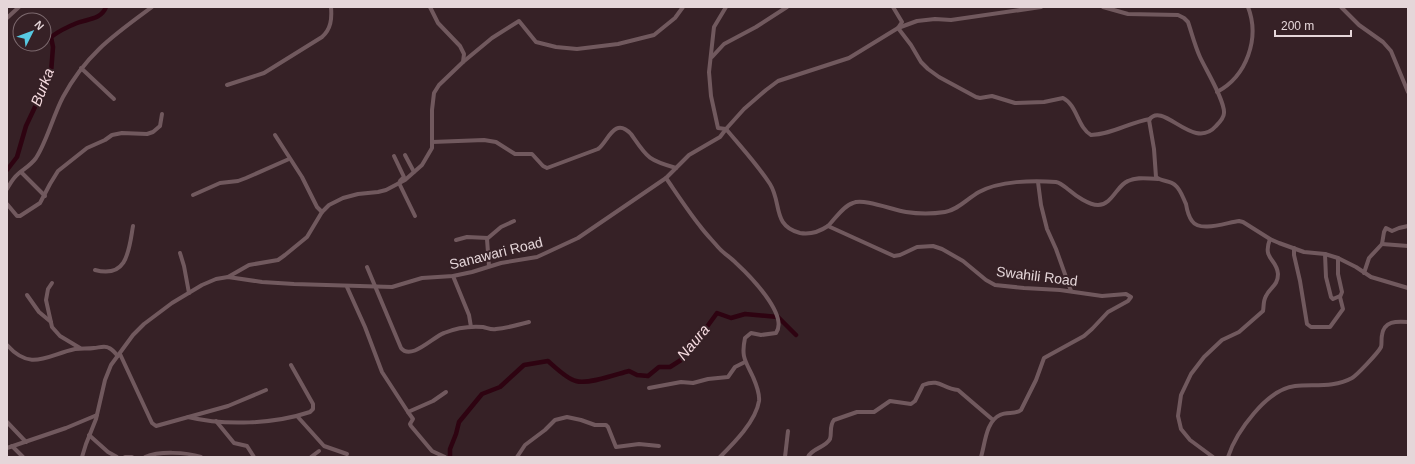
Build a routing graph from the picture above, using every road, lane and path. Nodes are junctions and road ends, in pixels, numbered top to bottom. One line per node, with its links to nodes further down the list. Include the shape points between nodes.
1 (19, 7): 13 (street)
2 (152, 7): 17 (street, via 117,32)
3 (331, 7): 18 (street, via 330,25 322,37 264,73)
4 (430, 7): 16 (street, via 438,23 460,46 464,54)
5 (684, 7): 16 (street, via 654,35 618,44 577,49 536,42 519,21 492,38)
6 (726, 7): 15 (street, via 714,27)
7 (787, 7): 15 (street, via 724,44)
8 (893, 7): 14 (street, via 902,22)
9 (1042, 7): 14 (street, Sanawari Road, via 951,20 917,21)
10 (1103, 7): 19 (street, via 1128,14 1184,18 1188,22 1199,55)
11 (1248, 7): 19 (street, via 1253,26 1250,50 1242,69)
12 (1341, 7): 20 (street, via 1359,26 1387,46)
13 (7, 18)
14 (898, 28): 23 (street, via 928,69 976,97 992,96 1019,103 1064,98 1091,135); 24 (street, Sanawari Road, via 849,58 778,81 744,109)
15 (712, 57): 24 (street, via 711,96 718,128)
16 (463, 62): 26 (street, via 434,93)
17 (81, 68): 21 (street); 31 (street, via 56,113 37,157)
18 (227, 84)
19 (1217, 92): 23 (street, via 1223,108 1223,117 1216,127 1207,133 1193,133 1162,116 1155,115)
20 (1408, 92)
21 (114, 99)
22 (162, 114): 39 (street, via 160,126 153,132 112,135 87,148 58,171)
23 (1150, 119): 34 (street, via 1155,173)
24 (726, 129): 30 (street, Sanawari Road, via 720,137 689,155); 45 (street, via 759,166 773,189 784,225 794,231 813,234)
25 (275, 135): 29 (street)
26 (432, 142): 30 (street, via 492,141 513,153 532,154 547,168 597,150 613,131 622,128 631,134 649,158); 32 (street, via 432,148 422,165)
27 (405, 155): 32 (street)
28 (394, 156): 36 (street, via 404,177)
29 (290, 159): 38 (street, via 238,181 220,183); 41 (street)
30 (676, 168): 33 (street, Sanawari Road)
31 (21, 172): 37 (street); 39 (street)
32 (414, 172): 36 (street)
33 (666, 178): 56 (street, Sanawari Road, via 565,245 537,257); 77 (street, via 719,249 757,284 777,315 779,326 776,333 751,333 745,338)
34 (1158, 178): 35 (street, via 1128,181 1100,205 1084,200 1059,183); 48 (street, via 1176,186 1191,220 1196,225 1208,226 1239,221)
35 (1038, 182): 45 (street, via 994,186 979,192 949,211 932,214 904,212 853,202); 66 (street, via 1047,229)
36 (399, 183): 41 (street, via 386,190 343,198 330,204); 42 (street)
37 (7, 189)
38 (193, 195)
39 (45, 196): 40 (street, via 40,203 20,216 17,216)
40 (7, 204)
41 (322, 212): 61 (street, via 307,237 285,256 278,260 249,265)
42 (415, 216)
43 (514, 221): 47 (street, via 503,225)
44 (133, 226): 58 (street, via 128,255 122,264 109,272)
45 (828, 226): 66 (street, Swahili Road, via 894,256 917,247 933,246 942,249 968,264 995,285)
46 (1408, 226): 50 (street, via 1392,231 1386,228)
47 (487, 239): 49 (street, via 469,237); 56 (street)
48 (1270, 239): 52 (street); 112 (street, via 1267,252 1278,278 1276,285 1264,298 1263,311 1242,330 1222,340 1204,358 1190,374 1181,395 1178,416 1181,429 1190,440)
49 (456, 240)
50 (1382, 244): 51 (street); 59 (street, via 1370,256)
51 (1408, 246)
52 (1294, 248): 54 (street, via 1304,252); 69 (street, via 1308,325 1314,328 1330,326 1342,309)
53 (180, 253): 67 (street)
54 (1325, 254): 55 (street); 69 (street, via 1326,277 1331,297 1334,299)
55 (1338, 258): 59 (street); 69 (street, via 1342,292)
56 (489, 266): 60 (street, Sanawari Road)
57 (367, 267): 64 (street)
58 (95, 270)
59 (1364, 273): 65 (street)
60 (453, 276): 64 (street, Sanawari Road, via 422,278 392,287); 73 (street, via 469,315)
61 (228, 277): 63 (street, Sanawari Road); 67 (street, Sanawari Road, via 210,281)
62 (52, 283): 70 (street, via 46,300)
63 (347, 287): 64 (street, Sanawari Road); 82 (street, via 382,372)
64 (374, 287): 73 (street, via 400,348 404,351 409,352 424,346 442,333)
65 (1408, 288)
66 (1071, 291): 86 (street, Swahili Road, via 1102,296 1126,294 1131,297 1108,312 1084,336 1045,357 1021,410 1000,414)
67 (189, 293): 76 (street, Sanawari Road, via 144,324)
68 (27, 295): 70 (street, via 39,312)
69 (1340, 296)
70 (51, 322): 75 (street, via 60,336)
71 (529, 322): 73 (street, via 496,329)
72 (1408, 322): 113 (street, via 1387,325 1379,350 1352,378 1321,385 1295,386 1275,394 1250,418)
73 (471, 327)
74 (7, 345): 75 (street, via 21,357 37,360)
75 (81, 348): 76 (street, via 106,346)
76 (119, 355): 83 (street, Sanawari Road, via 106,375); 85 (street, via 154,425)
77 (745, 362): 79 (street, via 735,367 728,377); 108 (street, via 757,388 758,403 745,430)
78 (291, 364): 84 (street, via 313,407 310,412)
79 (649, 388)
80 (266, 390): 85 (street, via 228,406)
81 (446, 392): 82 (street)
82 (408, 412): 106 (street, via 413,419 411,426 422,440 432,451)
83 (97, 415): 90 (street, Sanawari Road); 91 (street)
84 (297, 416): 87 (street, via 278,420); 96 (street, via 324,446)
85 (188, 417): 87 (street)
86 (993, 420): 110 (street, via 958,390 932,382 923,385 911,404 890,401 874,412 857,412 834,420 830,439); 111 (street, via 987,432)
87 (216, 421): 104 (street, via 234,443 246,446)
88 (7, 422): 91 (street)
89 (788, 431): 109 (street)
90 (90, 435): 98 (street, Sanawari Road); 99 (street)
91 (26, 442): 92 (street)
92 (12, 446): 94 (street); 97 (street)
93 (659, 446): 107 (street, via 639,444 616,447 606,425 567,418 553,421 525,444)
94 (7, 448)
95 (320, 451): 105 (street)
96 (347, 454)
97 (23, 457)
98 (82, 457)
99 (116, 457)
100 (126, 457): 101 (street)
101 (132, 457)
102 (145, 457): 103 (street, via 182,453)
103 (201, 457)
104 (254, 457)
105 (311, 457)
106 (445, 457)
107 (517, 457)
108 (720, 457)
109 (785, 457)
110 (808, 457)
111 (981, 457)
112 (1213, 457)
113 (1228, 457)

